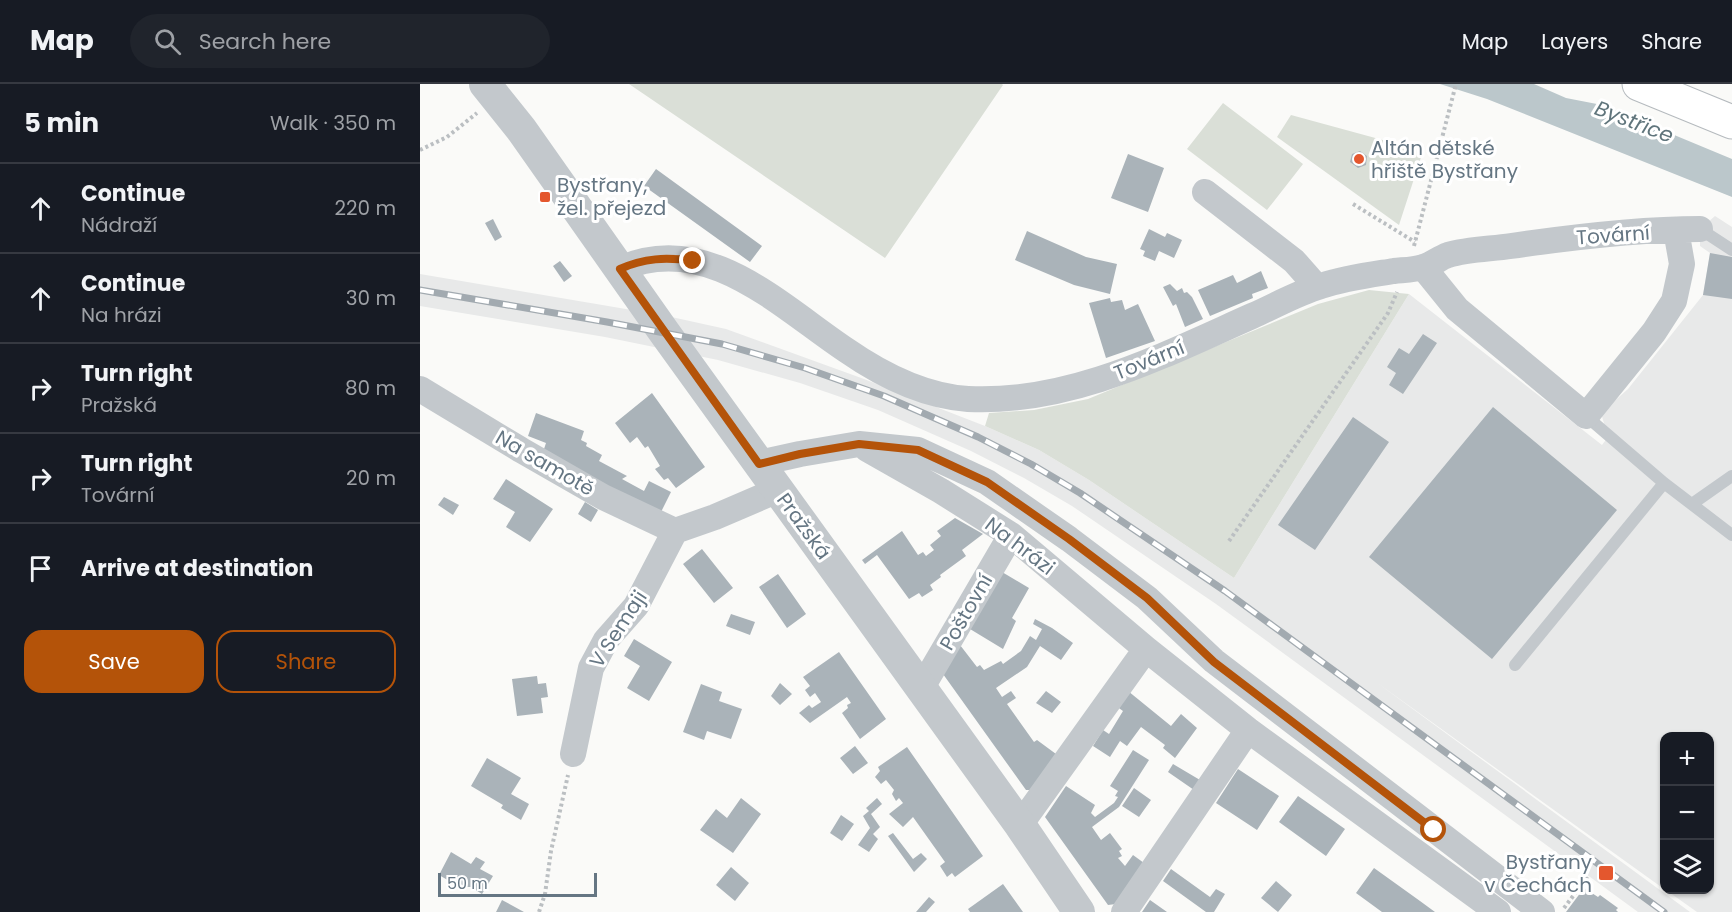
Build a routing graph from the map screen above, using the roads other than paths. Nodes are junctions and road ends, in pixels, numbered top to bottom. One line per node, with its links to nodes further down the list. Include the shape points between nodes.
1 (1650, 87): 3 (main road)
2 (491, 91): 8 (street, Pražská)
3 (1732, 122)
4 (1205, 192): 9 (street, via 1293,261)
5 (1688, 229): 6 (lane); 7 (street, Tovární, via 1567,238 1448,255); 11 (street, via 1674,301)
6 (1732, 250)
7 (1415, 268): 9 (street, Tovární, via 1347,278); 11 (street, via 1457,309)
8 (620, 269): 9 (street, Tovární, via 636,262 668,258 722,269 759,288 886,374 942,395 987,399 1042,394 1099,380); 13 (street, Pražská)
9 (1317, 287)
10 (420, 389): 18 (street, Na samotě, via 603,497)
11 (1586, 416): 15 (lane)
12 (859, 444): 13 (street); 19 (street, Na hrázi); 30 (street, via 918,450 987,482 1147,598 1214,662)
13 (759, 464): 16 (street, Pražská)
14 (1732, 476): 17 (lane)
15 (1664, 483): 17 (lane); 22 (lane)
16 (778, 490): 18 (street); 23 (street, Pražská)
17 (1692, 504): 20 (lane)
18 (675, 531): 25 (street, V Semaji, via 636,606 606,640 591,668)
19 (1011, 535): 21 (street, Na hrázi); 23 (street, Poštovní)
20 (1732, 535)
21 (1146, 649): 24 (street, Na hrázi); 26 (street)
22 (1515, 665)
23 (921, 689): 26 (street, Pražská)
24 (1248, 730): 28 (street); 29 (street, Na hrázi)
25 (573, 754)
26 (1020, 825): 27 (street, Pražská)
27 (1079, 912)
28 (1124, 912)
29 (1498, 912)
30 (1542, 912)

